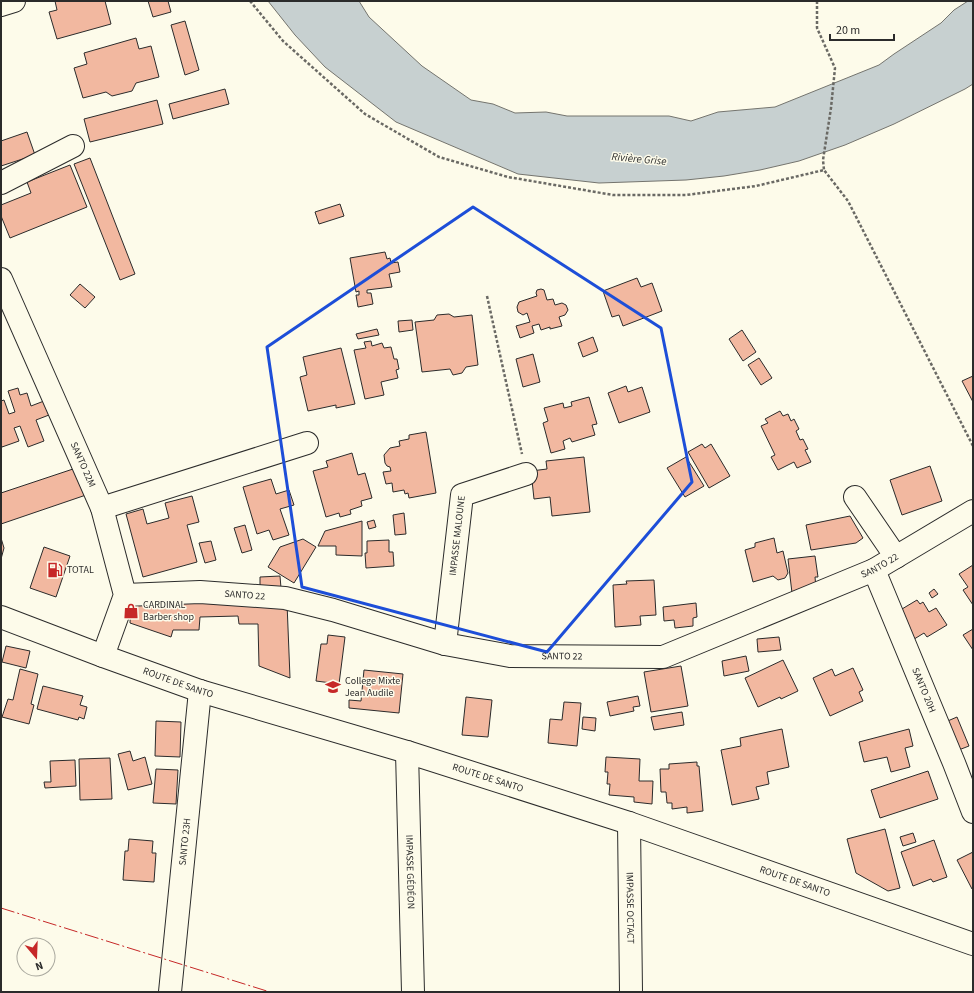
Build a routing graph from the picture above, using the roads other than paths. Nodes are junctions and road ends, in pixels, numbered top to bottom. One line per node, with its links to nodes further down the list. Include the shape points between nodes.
1 (14, 1): 2 (street)
2 (1, 5)
3 (73, 146): 4 (street)
4 (1, 183)
5 (1, 279): 9 (street, SANTO 22M)
6 (307, 443): 9 (street)
7 (526, 474): 15 (street, IMPASSE MALOUNE, via 462,495)
8 (855, 497): 11 (street)
9 (102, 508): 13 (street, SANTO 22M)
10 (973, 511): 11 (street, SANTO 22)
11 (896, 557): 12 (street, SANTO 22)
12 (874, 570): 15 (street, SANTO 22, via 663,657 510,656); 19 (street, SANTO 20H)
13 (125, 595): 15 (street, SANTO 22, via 200,592 285,598); 16 (street)
14 (1, 617): 16 (street, ROUTE DE SANTO)
15 (445, 644)
16 (103, 656): 17 (street, ROUTE DE SANTO)
17 (200, 691): 18 (street, ROUTE DE SANTO); 22 (street, SANTO 23H)
18 (407, 752): 20 (street, ROUTE DE SANTO); 23 (street, IMPASSE GÉDÉON)
19 (973, 812)
20 (629, 823): 21 (street, ROUTE DE SANTO); 24 (street, IMPASSE OCTACT)
21 (973, 944)
22 (170, 992)
23 (413, 992)
24 (631, 992)

